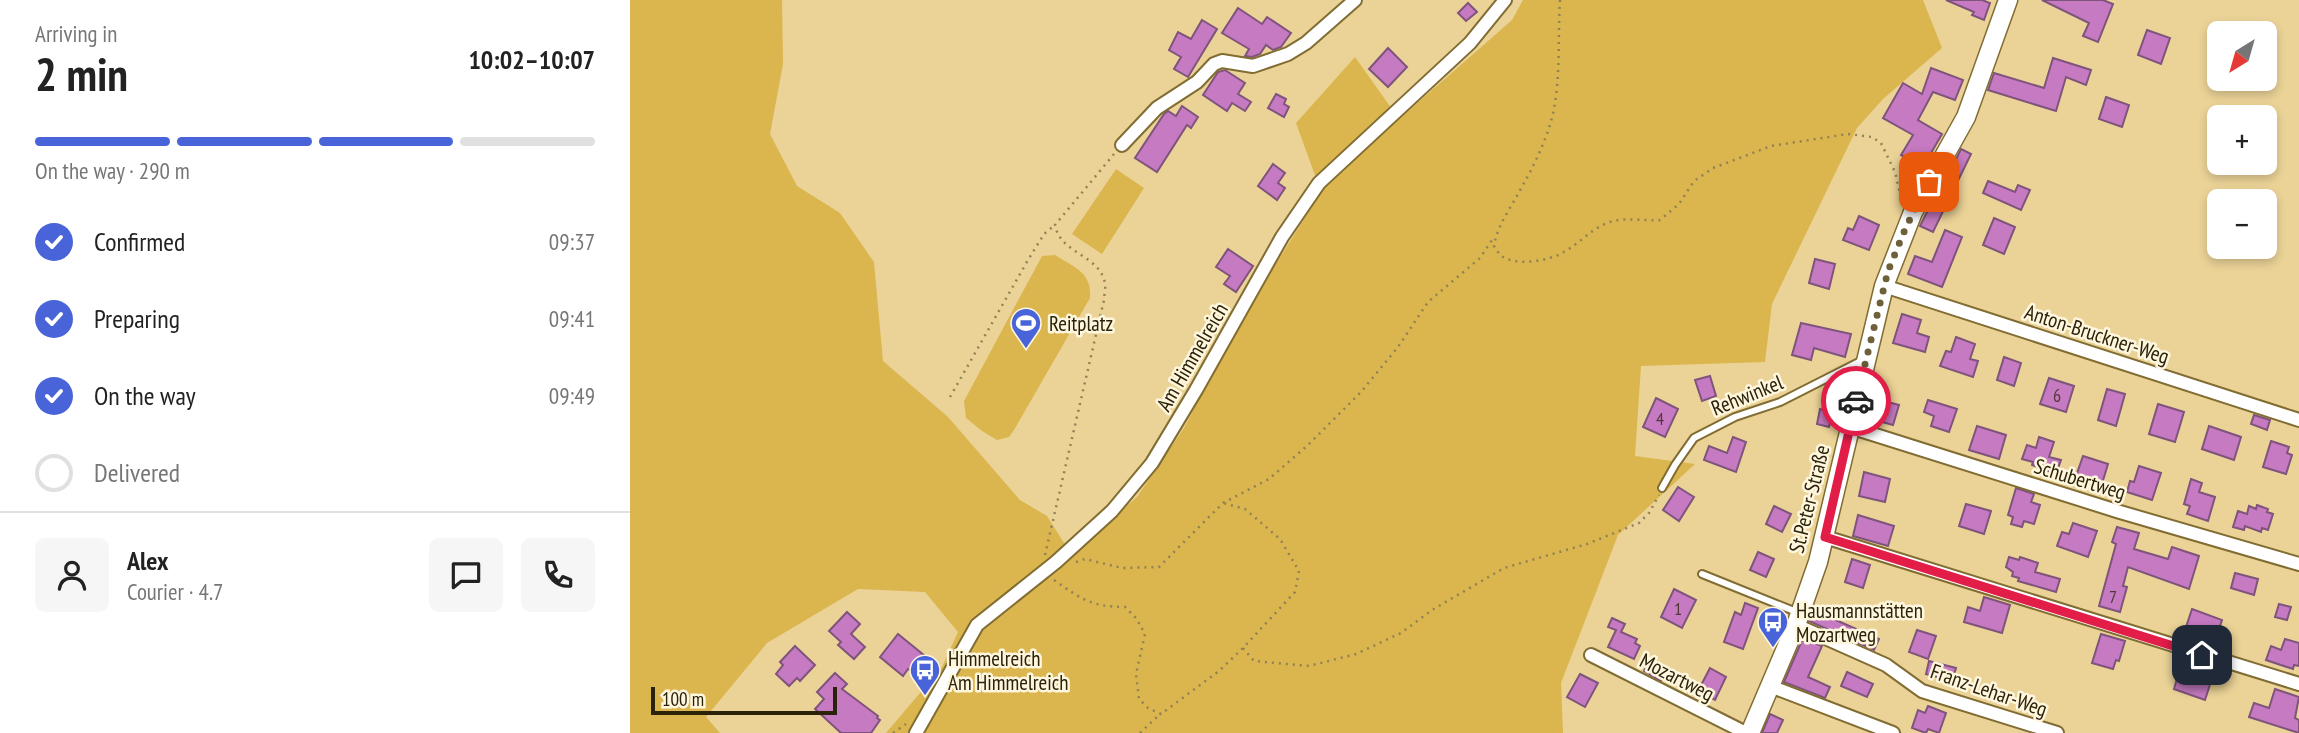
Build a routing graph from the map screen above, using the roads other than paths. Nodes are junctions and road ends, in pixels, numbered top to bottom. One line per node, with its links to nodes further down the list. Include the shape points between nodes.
1 (1355, 0): 4 (street, via 1306,43 1279,58 1253,66 1214,64 1197,82 1157,108)
2 (1505, 0): 17 (street, Am Himmelreich, via 1470,43 1319,183 1287,229 1152,463 1111,511 977,625)
3 (2008, 0): 5 (main road, St.Peter-Straße, via 1966,117 1910,219)
4 (1122, 145)
5 (1884, 286): 6 (main road, St.Peter-Straße); 7 (street, Anton-Bruckner-Weg)
6 (1866, 358): 8 (main road, St.Peter-Straße); 9 (lane, Rehwinkel, via 1780,402 1735,417 1694,438)
7 (2299, 420)
8 (1850, 427): 10 (main road, St.Peter-Straße); 11 (street, Schubertweg)
9 (1662, 488)
10 (1825, 537): 13 (main road, St.Peter-Straße); 15 (street)
11 (2299, 564)
12 (1702, 574): 13 (lane)
13 (1798, 619): 16 (main road, St.Peter-Straße); 20 (street, Franz-Lehar-Weg, via 1886,665 1922,691)
14 (1591, 655): 18 (street, Mozartweg)
15 (2299, 684)
16 (1770, 686): 18 (main road, St.Peter-Straße); 19 (street)
17 (916, 733)
18 (1748, 733)
19 (1893, 733)
20 (2057, 733)

